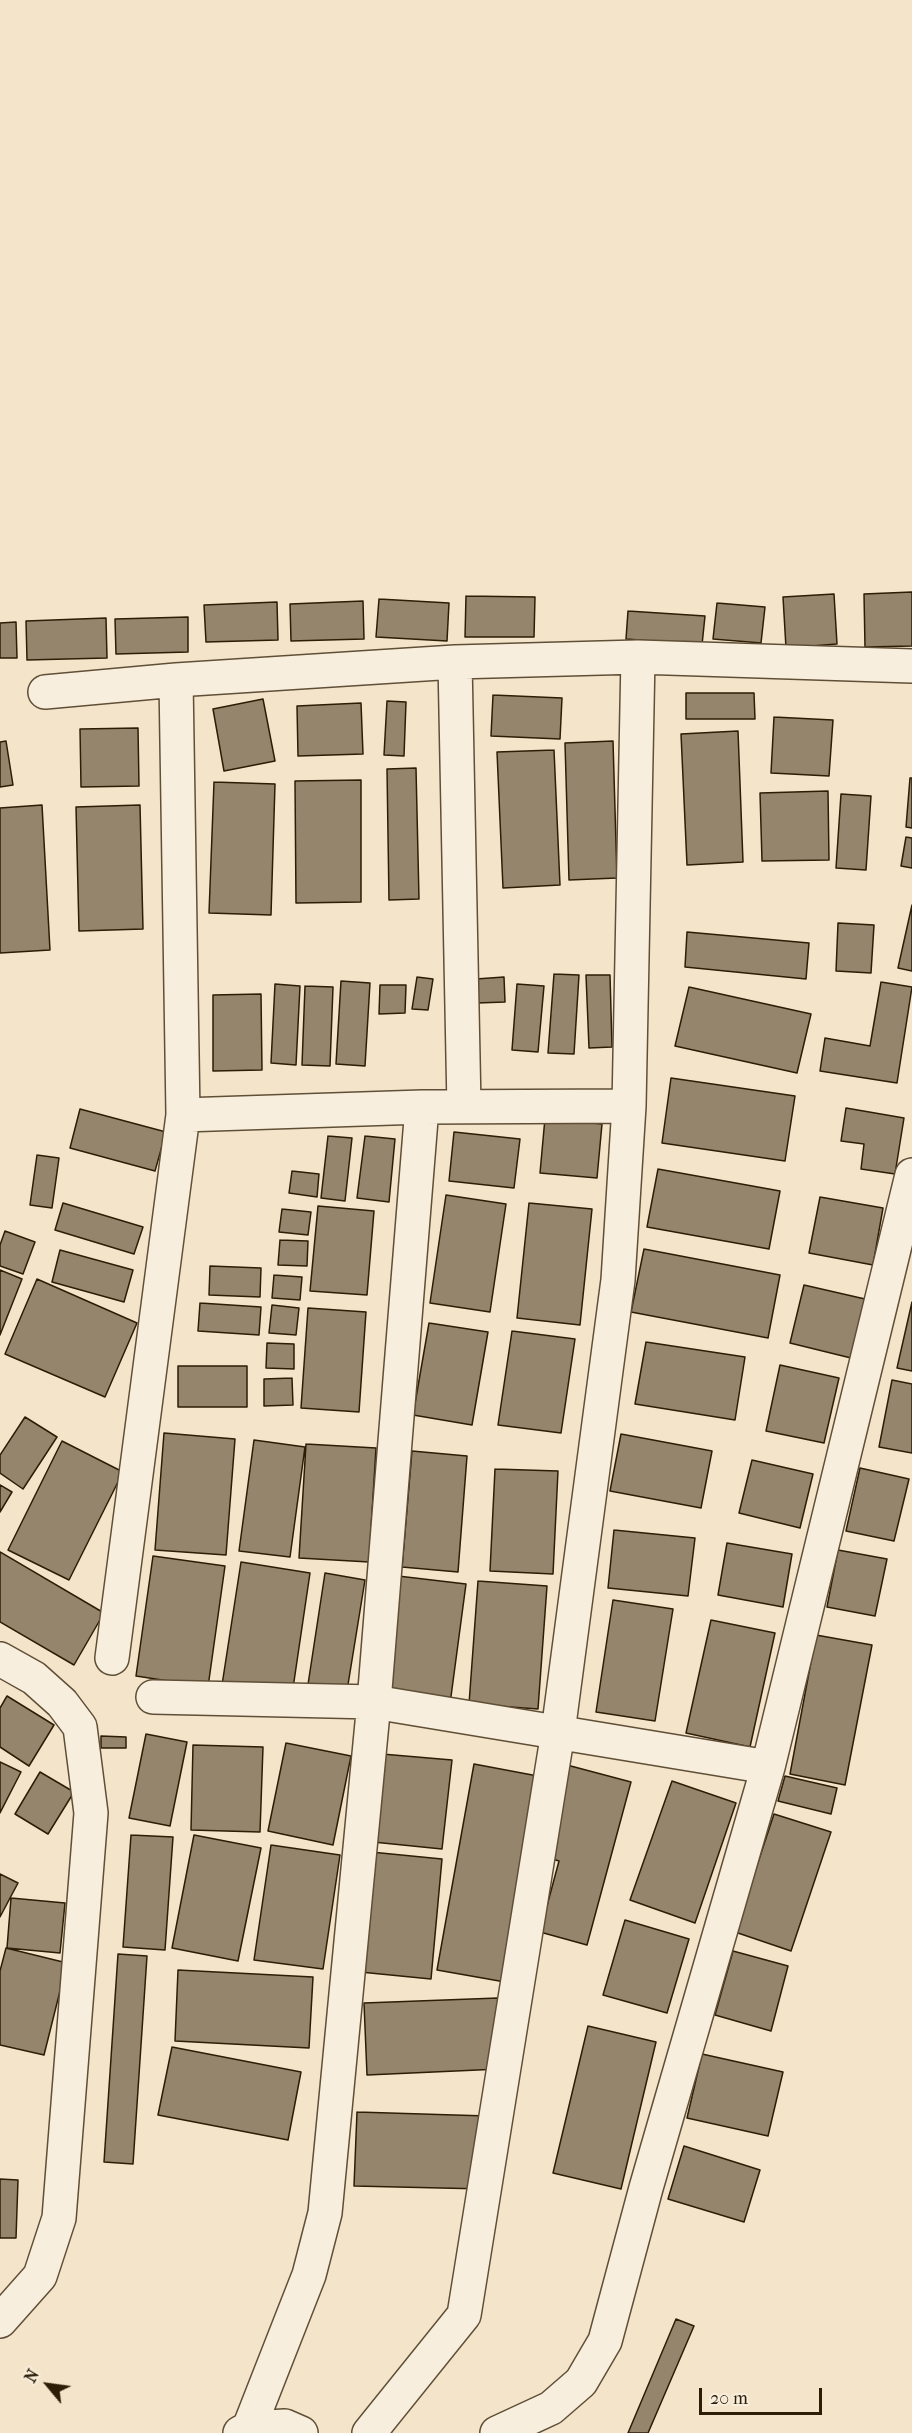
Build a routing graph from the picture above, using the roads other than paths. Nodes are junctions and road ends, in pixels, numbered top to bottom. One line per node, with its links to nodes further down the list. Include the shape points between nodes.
1 (638, 657): 2 (street); 3 (street); 6 (street)
2 (454, 662): 4 (street); 8 (street)
3 (912, 666)
4 (176, 680): 5 (street); 9 (street)
5 (45, 692)
6 (629, 1106): 8 (street); 15 (street, via 618,1280)
7 (422, 1107): 8 (street); 9 (street); 14 (street)
8 (464, 1107)
9 (183, 1115): 11 (street)
10 (912, 1175): 16 (street)
11 (112, 1658)
12 (0, 1659): 17 (street, via 34,1678 62,1703 80,1727 91,1813 59,2218 40,2276)
13 (153, 1697): 14 (street)
14 (374, 1702): 15 (street); 18 (street, via 325,2213 309,2275)
15 (558, 1732): 16 (street); 20 (street, via 464,2314)
16 (768, 1767): 21 (street, via 605,2341 581,2382 551,2408)
17 (0, 2321)
18 (244, 2430): 19 (street, via 285,2426)
19 (301, 2433)
20 (369, 2433)
21 (497, 2433)

